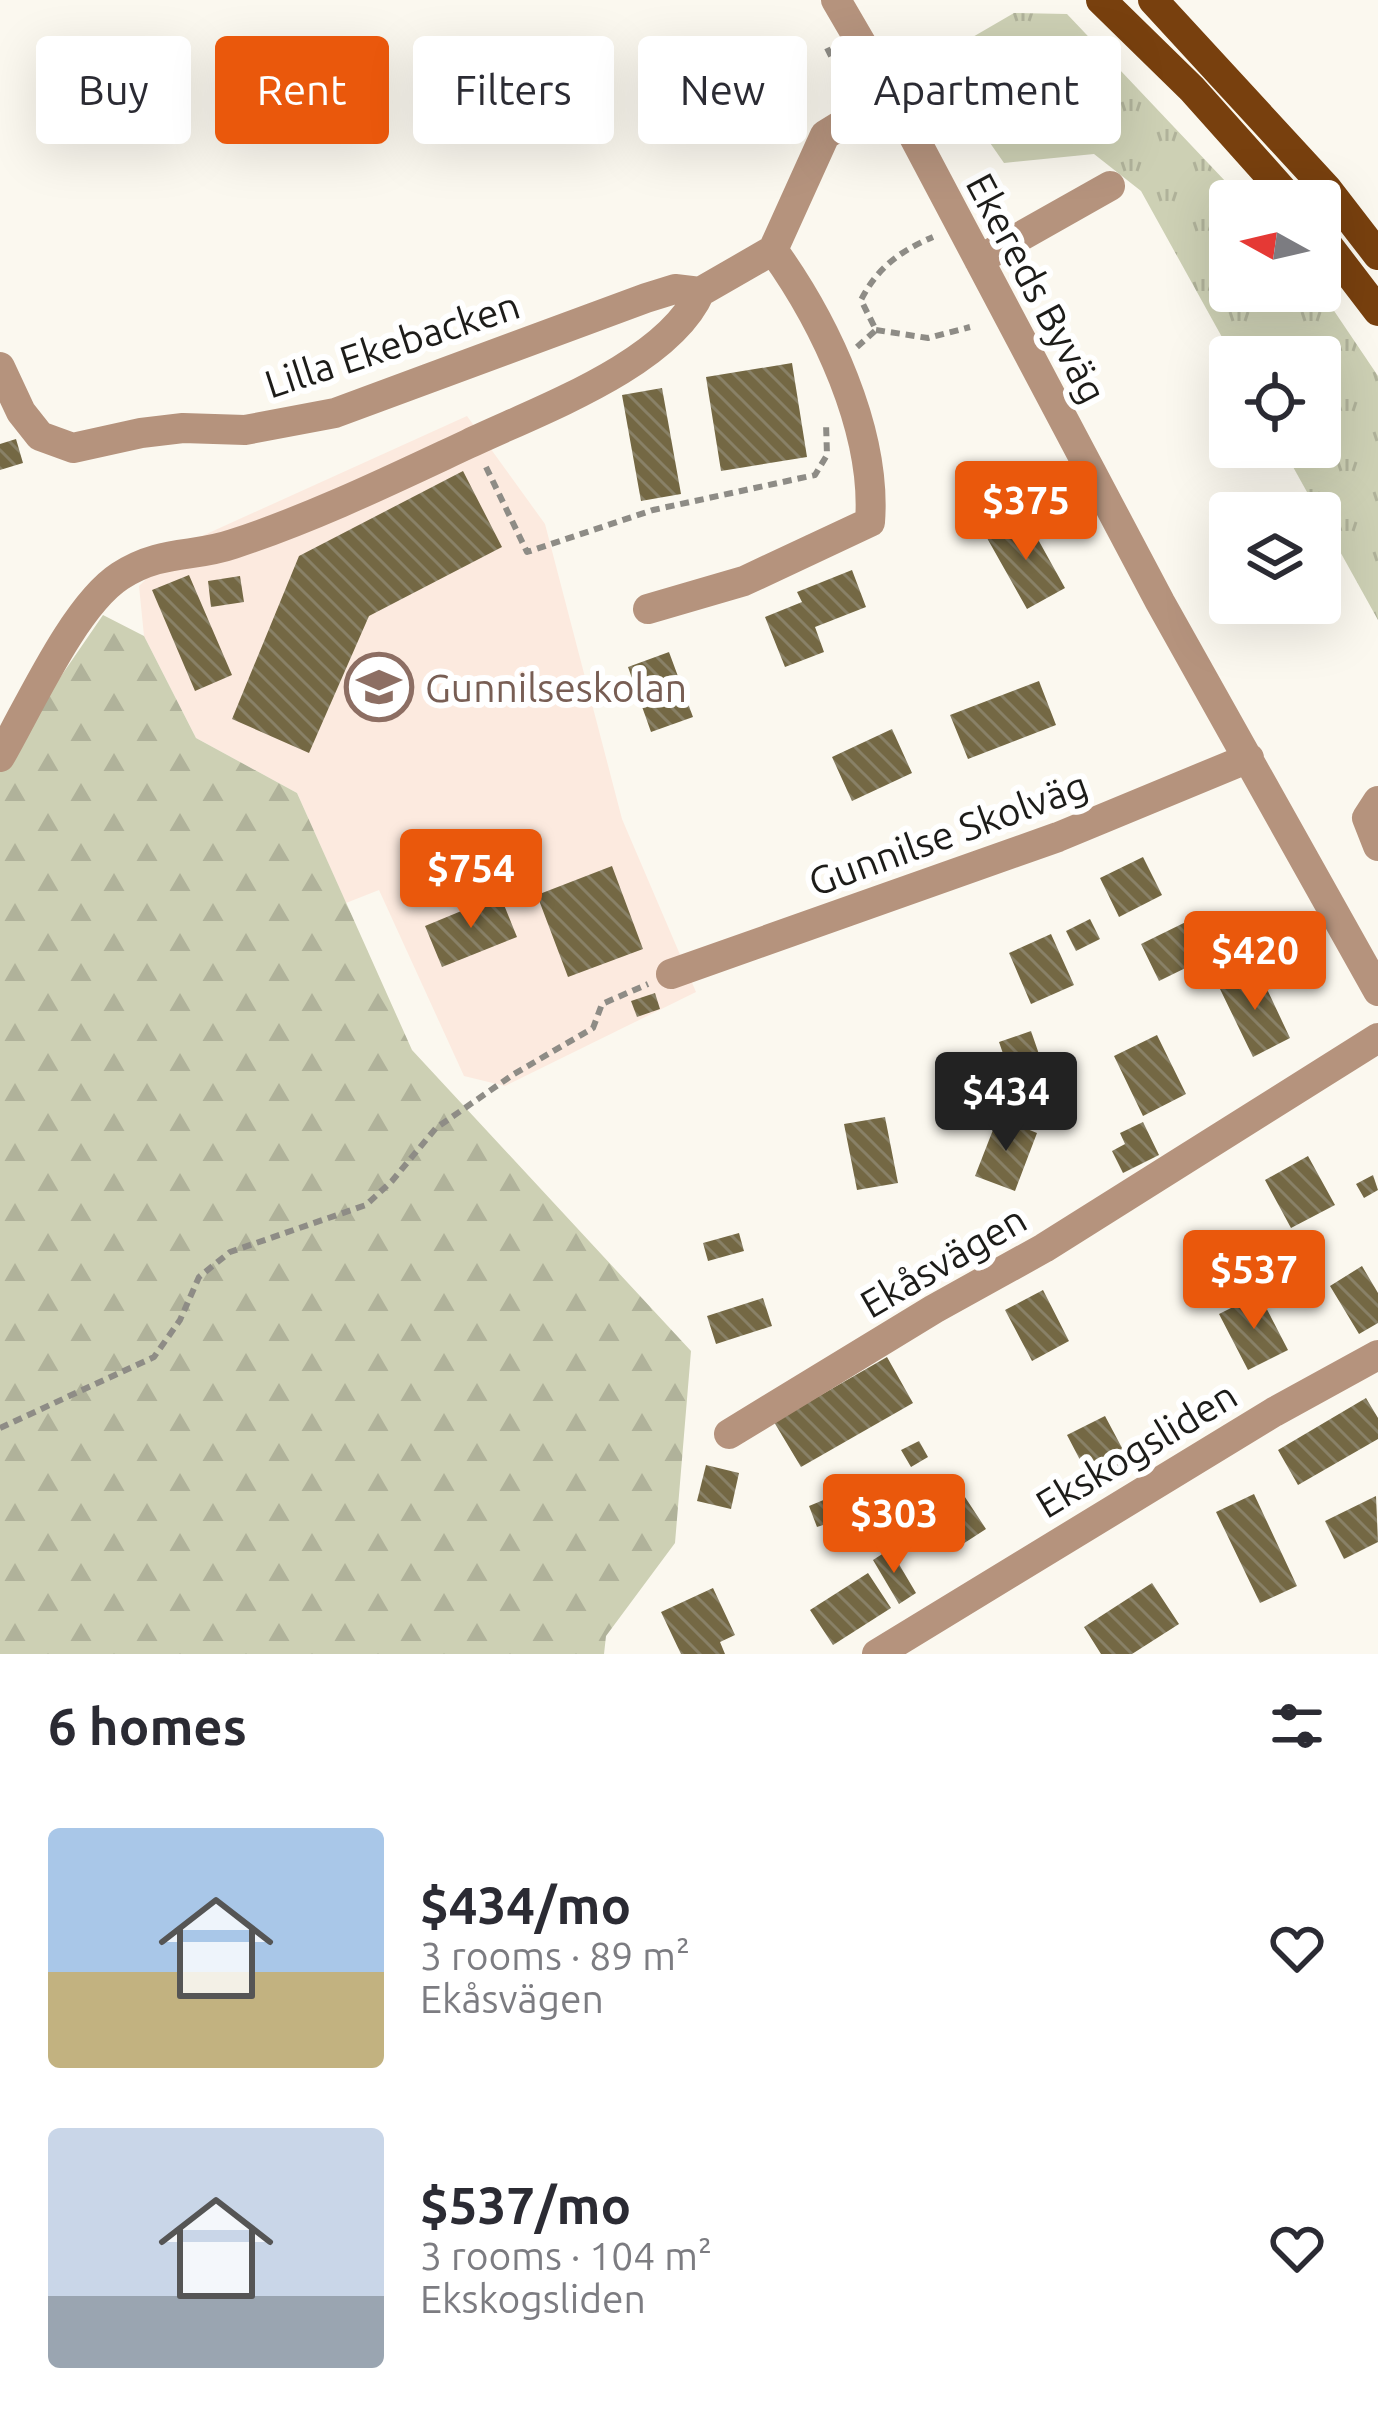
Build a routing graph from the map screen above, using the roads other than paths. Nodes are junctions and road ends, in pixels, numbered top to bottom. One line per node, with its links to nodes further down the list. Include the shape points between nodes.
1 (836, 0): 4 (street, Ekereds Byväg)
2 (1101, 0): 7 (main road)
3 (1153, 0): 10 (main road)
4 (856, 36)
5 (831, 131): 9 (street)
6 (916, 144): 11 (street, Ekereds Byväg)
7 (1273, 180)
8 (1110, 186): 11 (street)
9 (772, 250): 13 (street, Lilla Ekebacken); 16 (street, via 804,293 847,386 872,492 870,522 745,580)
10 (1378, 255)
11 (979, 260): 18 (street, Ekereds Byväg)
12 (1341, 263): 14 (main road)
13 (700, 292): 15 (street, Lilla Ekebacken, via 661,293 335,412 245,430 183,428 73,448 40,436); 17 (street, Lilla Ekebacken, via 690,315 552,409 366,494 227,547 168,554 121,575 92,600)
14 (1378, 311)
15 (0, 368)
16 (648, 609)
17 (0, 757)
18 (1249, 758): 21 (street, Gunnilse Skolväg, via 1058,836); 22 (street, Ekereds Byväg)
19 (1378, 801): 20 (street, via 1367,818)
20 (1378, 846)
21 (671, 974)
22 (1378, 991)
23 (1378, 1038): 25 (street, Ekåsvägen)
24 (1378, 1355): 26 (street, Ekskogsliden)
25 (729, 1434)
26 (877, 1654)

